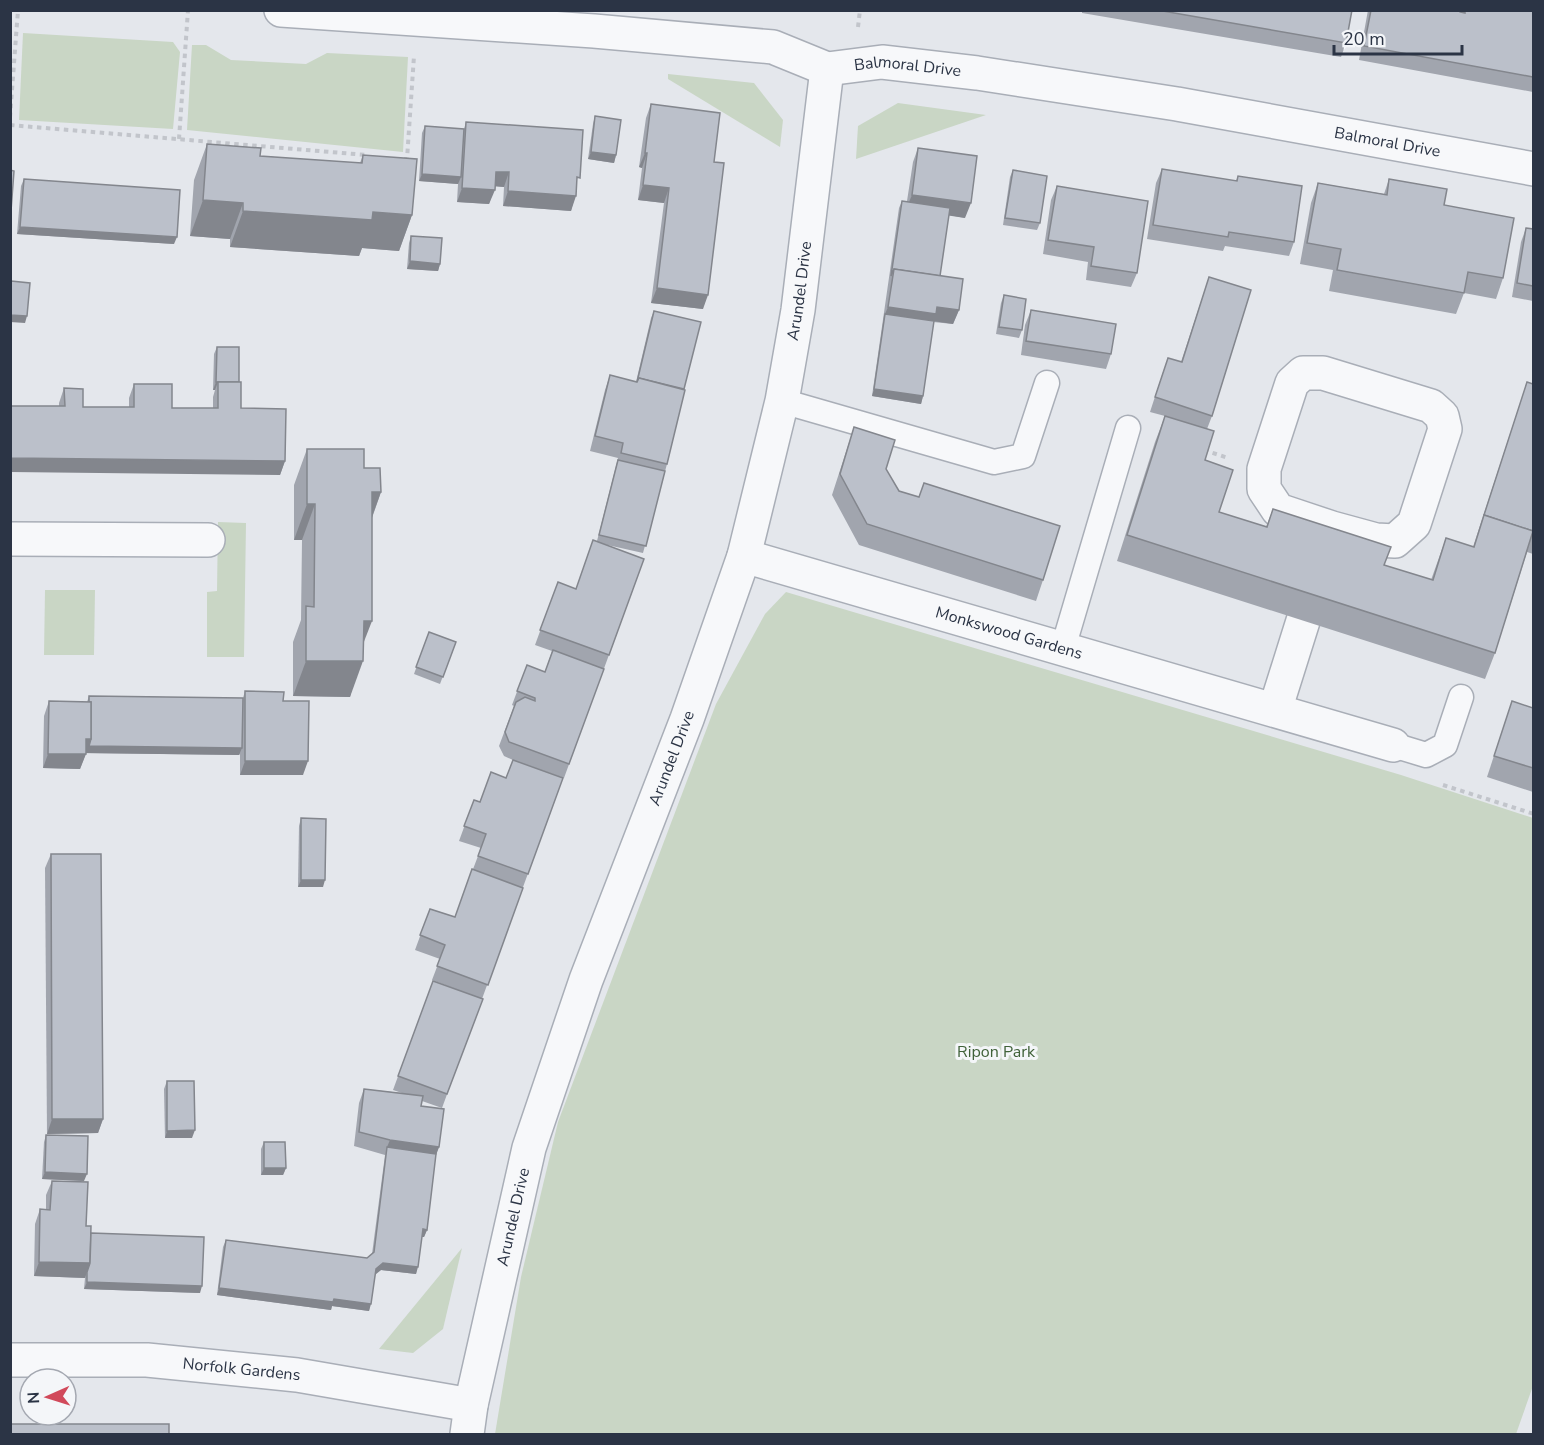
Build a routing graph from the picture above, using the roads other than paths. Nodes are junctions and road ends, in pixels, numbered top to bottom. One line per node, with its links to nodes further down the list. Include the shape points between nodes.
1 (281, 10): 2 (street, Balmoral Drive, via 594,30 773,47)
2 (827, 69): 3 (street, Balmoral Drive, via 882,62 977,73 1188,106); 5 (street, Arundel Drive, via 798,310)
3 (1533, 168)
4 (1047, 383): 5 (lane, via 1023,456 994,462)
5 (782, 401): 10 (street, Arundel Drive)
6 (1128, 428): 12 (lane)
7 (1264, 469): 7 (street, via 1292,383 1303,373 1323,373 1431,406 1442,416 1445,429 1414,524 1395,541 1328,541 1278,510 1263,489)
8 (10, 539): 9 (street)
9 (208, 540)
10 (744, 555): 12 (street, Monkswood Gardens); 17 (street, Arundel Drive, via 687,719 586,980 529,1148)
11 (1303, 621): 14 (street)
12 (1063, 648): 14 (street, Monkswood Gardens)
13 (1461, 697): 15 (lane, via 1445,746 1426,755)
14 (1275, 710): 15 (street, Monkswood Gardens)
15 (1393, 745)
16 (10, 1360): 17 (street, Norfolk Gardens, via 159,1361 297,1375)
17 (469, 1420)

